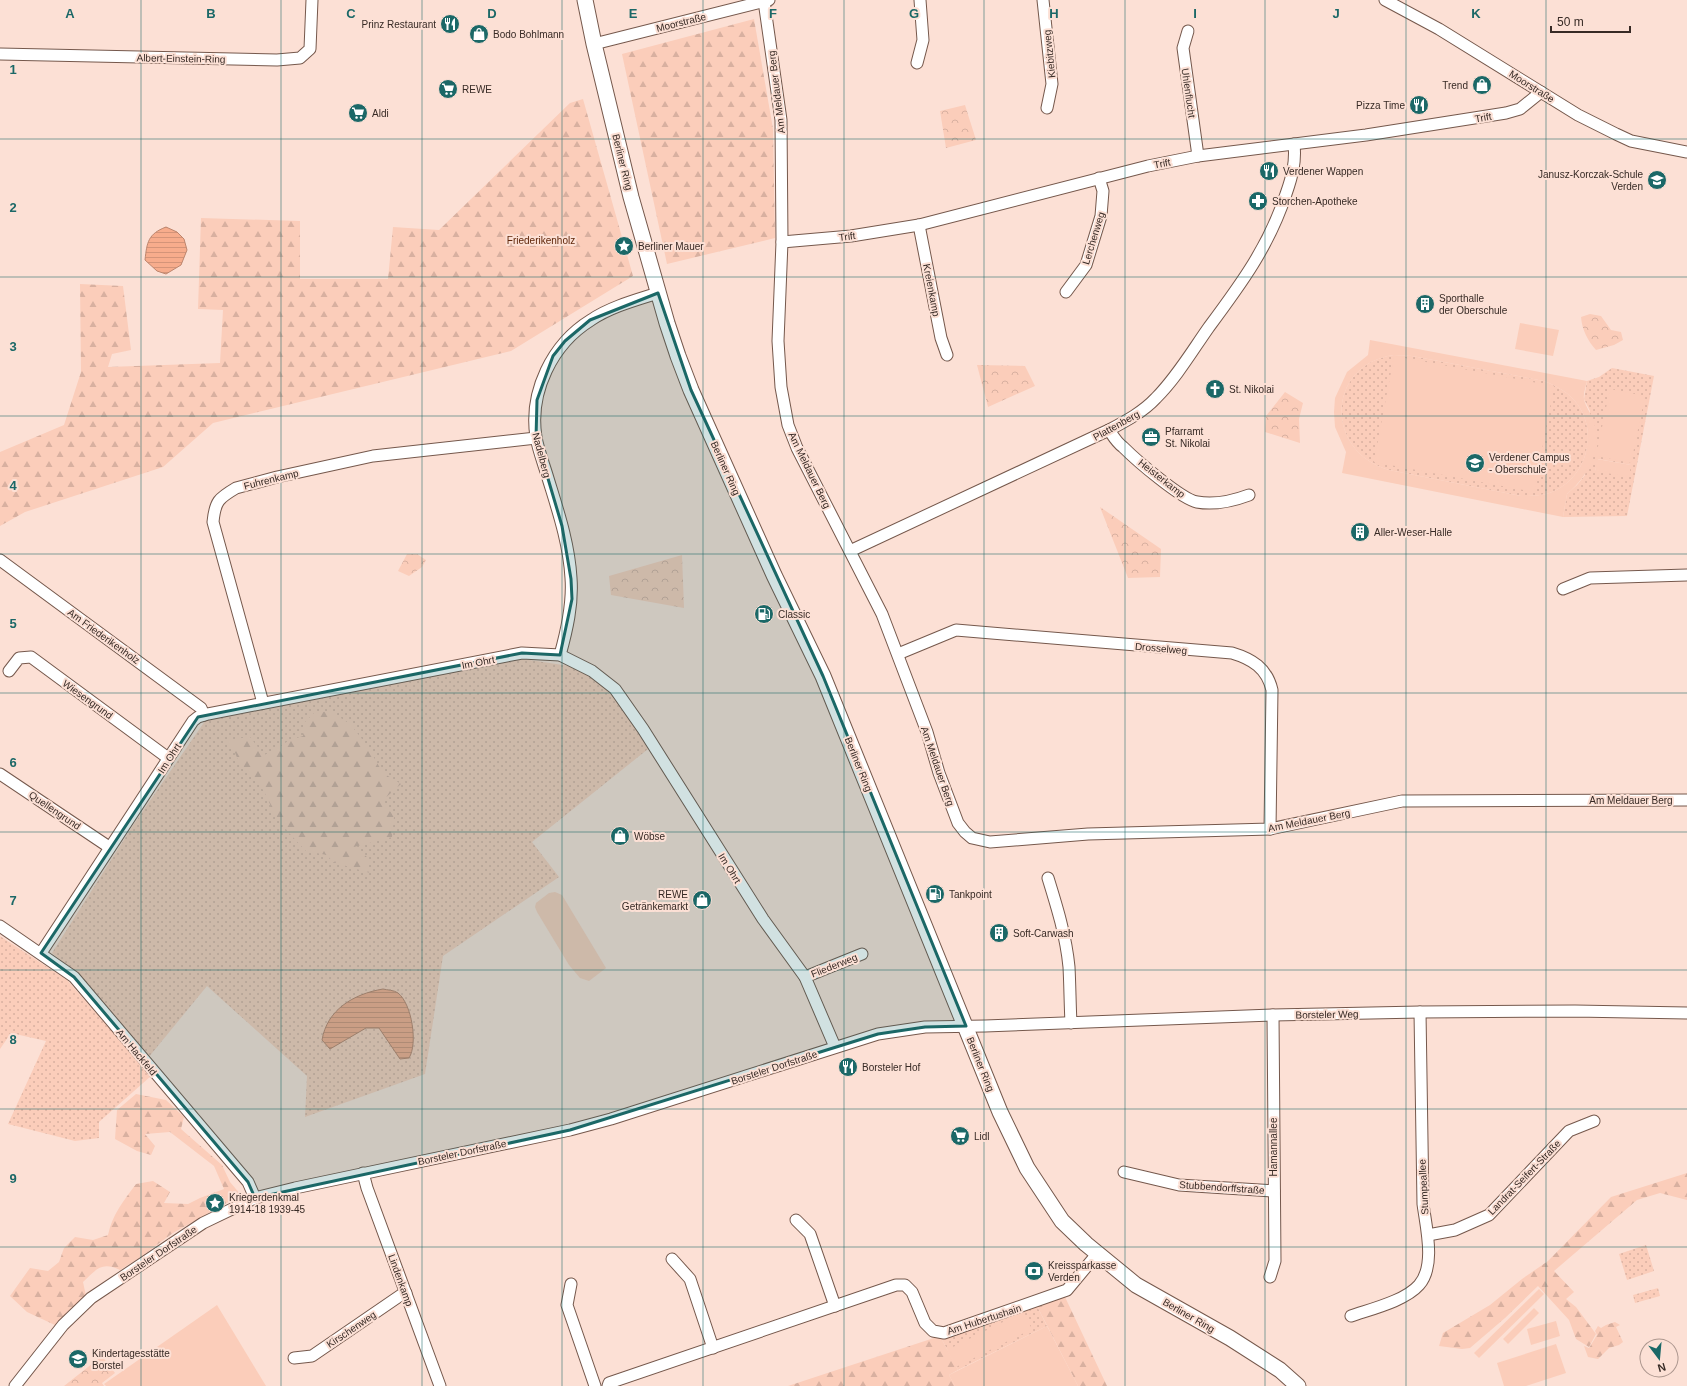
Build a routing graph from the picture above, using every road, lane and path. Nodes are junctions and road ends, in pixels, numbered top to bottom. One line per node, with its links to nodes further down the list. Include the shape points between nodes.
1 (312, 0): 11 (street, Albert-Einstein-Ring, via 310,49 300,58 118,58)
2 (581, 0): 8 (street, Berliner Ring)
3 (585, 0): 8 (street, Berliner Ring)
4 (920, 0): 12 (street, via 923,40)
5 (1043, 0): 14 (street, Kiebitzweg, via 1052,84)
6 (1384, 0): 13 (street, Moorstraße, via 1439,29)
7 (766, 1): 10 (street, Moorstraße); 20 (street, Am Meldauer Berg, via 781,120)
8 (589, 23): 10 (street, Berliner Ring)
9 (1188, 31): 17 (street, Uhlenflucht, via 1183,48)
10 (594, 44): 22 (street, Berliner Ring, via 631,198)
11 (0, 54)
12 (917, 63)
13 (1541, 92): 15 (street, Trift, via 1520,109 1506,113); 16 (street, Moorstraße, via 1578,115 1631,140)
14 (1046, 108)
15 (1294, 144): 17 (street, Trift); 24 (street, Plattenberg, via 1294,169 1276,222 1262,251 1238,289 1165,387 1144,409)
16 (1687, 152)
17 (1198, 156): 18 (street, Trift)
18 (1099, 178): 19 (street, Trift); 21 (street, Lerchenweg, via 1103,191 1101,216 1086,265)
19 (920, 224): 20 (street, Trift, via 851,236); 23 (street, Kreienkamp)
20 (782, 242): 27 (street, Am Meldauer Berg, via 778,341 781,387 788,425 797,448)
21 (1066, 292)
22 (658, 293): 25 (street, Nadelberg, via 590,320 565,341 553,356 544,376 537,400); 50 (street, Berliner Ring, via 691,390 774,575 823,676)
23 (946, 355)
24 (1109, 430): 26 (street, Heisterkamp, via 1121,446 1183,497 1208,503 1234,500); 27 (street, Plattenberg)
25 (536, 438): 32 (street, Nadelberg, via 562,526 572,579 572,599); 34 (street, Fuhrenkamp, via 359,459 236,488 222,496 215,507 213,522)
26 (1249, 495)
27 (850, 551): 31 (street, Am Meldauer Berg, via 882,614)
28 (0, 560): 35 (street, Am Friederikenholz, via 201,708)
29 (1687, 575): 30 (street, via 1590,578)
30 (1563, 588)
31 (898, 654): 39 (street, Am Meldauer Berg, via 958,823 972,838 990,842 1088,834); 39 (street, Drosselweg, via 956,630 1232,653 1247,658 1257,665 1270,681 1272,690)
32 (560, 655): 34 (street, Im Ohrt, via 522,653); 45 (street, Im Ohrt, via 592,671 615,689 643,728 763,919)
33 (9, 671): 36 (street, Wiesengrund, via 19,658 31,657)
34 (263, 704): 35 (street, Im Ohrt)
35 (204, 715): 36 (street, Im Ohrt, via 193,721)
36 (168, 758): 40 (street, Im Ohrt)
37 (0, 774): 40 (street, Quellengrund)
38 (1687, 800): 39 (street, Am Meldauer Berg, via 1402,801)
39 (1270, 829)
40 (109, 847): 43 (street, Im Ohrt)
41 (1048, 878): 49 (street, via 1060,914 1066,946)
42 (0, 926): 43 (street, Am Hackfeld)
43 (41, 953): 56 (street, Am Hackfeld, via 74,977 248,1182)
44 (862, 954): 45 (street, Fliederweg)
45 (805, 977): 51 (street, Im Ohrt)
46 (1420, 1012): 47 (street, Borsteler Weg); 48 (street, Borsteler Weg); 58 (street, Stumpeallee, via 1423,1204)
47 (1687, 1013)
48 (1273, 1015): 49 (street, Borsteler Weg); 55 (street, Hamannallee)
49 (1071, 1023): 50 (street, Borsteler Weg)
50 (966, 1026): 51 (street, Borsteler Dorfstraße, via 925,1026 878,1034); 59 (street, Berliner Ring, via 1000,1112 1027,1168 1062,1221)
51 (835, 1047): 54 (street, Borsteler Dorfstraße, via 570,1130)
52 (1594, 1121): 58 (street, Landrat-Seifert-Straße, via 1569,1131 1489,1215 1455,1230)
53 (1124, 1172): 55 (street, Stubbendorffstraße, via 1179,1185)
54 (364, 1173): 56 (street, Borsteler Dorfstraße); 63 (street, Lindenkamp, via 366,1188)
55 (1274, 1191): 61 (street, Hamannallee, via 1275,1261)
56 (255, 1198): 68 (street, Borsteler Dorfstraße, via 203,1223 91,1298 62,1325)
57 (796, 1220): 64 (street, via 810,1234)
58 (1428, 1235): 65 (street, Stumpeallee, via 1427,1267 1419,1285 1395,1300)
59 (1097, 1254): 64 (street, Am Hubertushain, via 1067,1290 944,1333 933,1331 925,1323 912,1292 905,1285 896,1285); 72 (street, Berliner Ring, via 1136,1285 1230,1338 1280,1370)
60 (672, 1259): 66 (street, via 690,1279)
61 (1270, 1277)
62 (571, 1284): 70 (street, via 567,1305)
63 (406, 1293): 67 (street, Kirschenweg, via 312,1356); 69 (street, Lindenkamp)
64 (835, 1306): 66 (street, Am Hubertushain)
65 (1351, 1316)
66 (712, 1348): 71 (street, Am Hubertushain, via 609,1383)
67 (294, 1358)
68 (15, 1386)
69 (440, 1386)
70 (595, 1386)
71 (608, 1386)
72 (1298, 1386)

